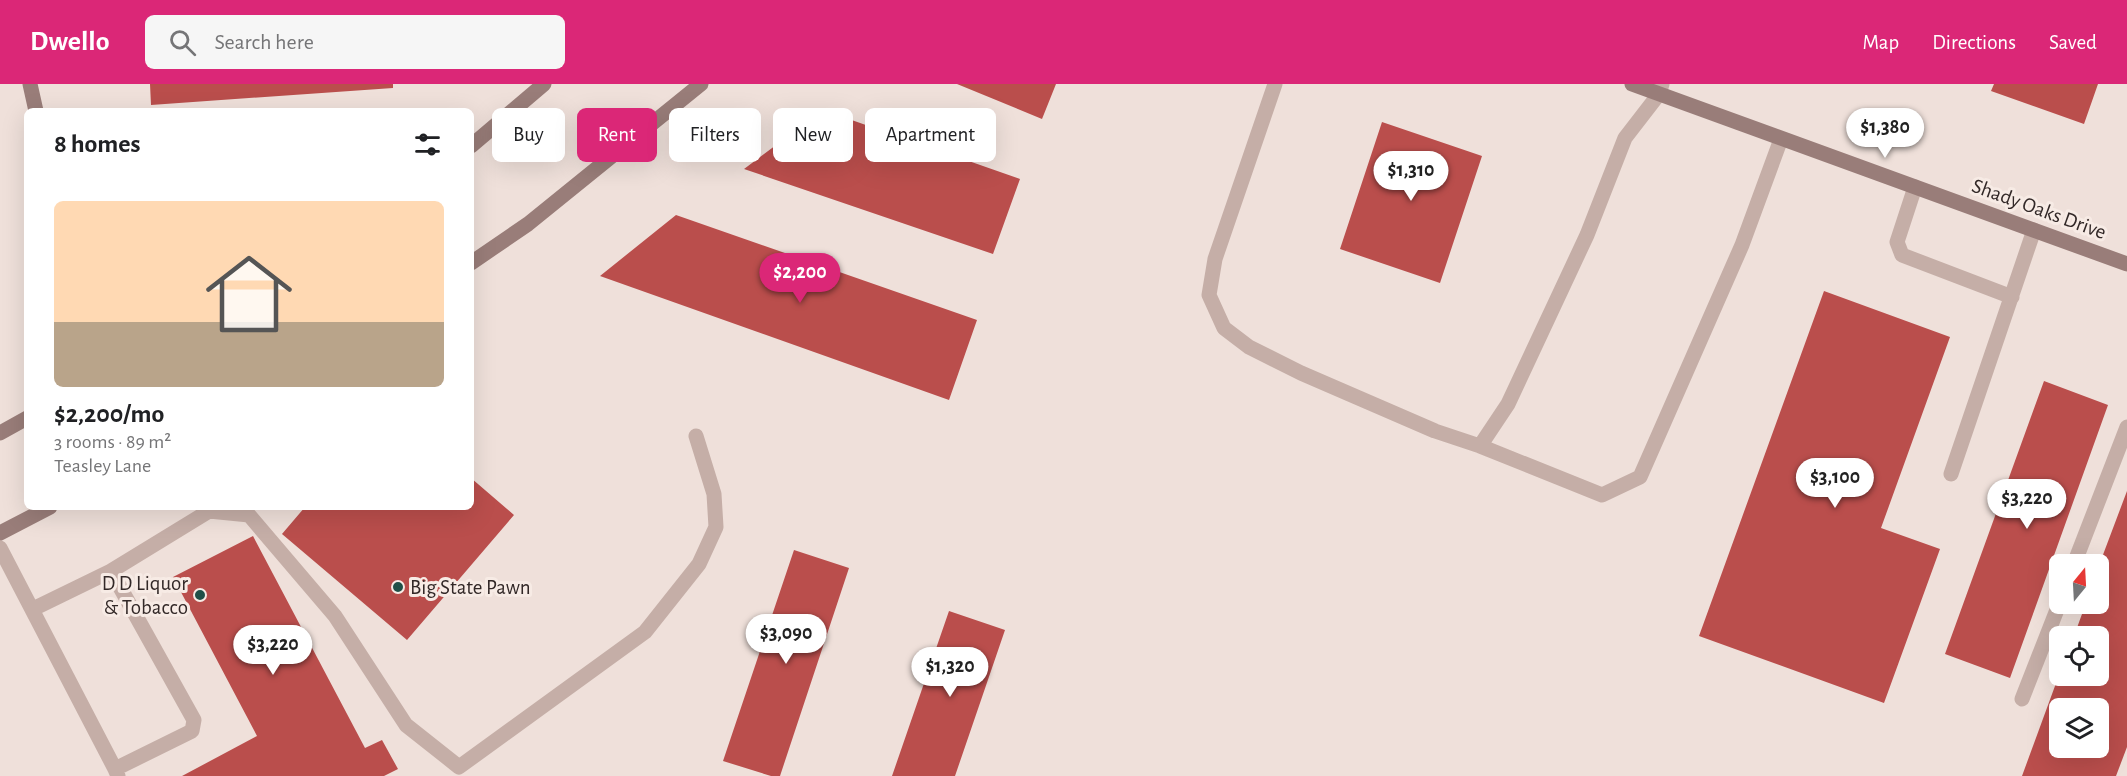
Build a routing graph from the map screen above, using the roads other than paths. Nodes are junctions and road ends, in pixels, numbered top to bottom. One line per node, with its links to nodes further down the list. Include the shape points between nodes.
1 (30, 84): 7 (street)
2 (544, 84): 9 (street)
3 (701, 84): 13 (street, via 528,224)
4 (1275, 84): 19 (lane, via 1215,259 1209,295 1224,328 1248,347 1301,373)
5 (1632, 84): 6 (street, Shady Oaks Drive)
6 (1661, 89): 8 (street, Shady Oaks Drive); 19 (lane, via 1624,138 1587,235 1509,404)
7 (35, 108)
8 (1781, 139): 10 (street, Shady Oaks Drive); 19 (lane, via 1742,245 1640,477 1602,495)
9 (474, 143)
10 (1915, 187): 11 (street, Shady Oaks Drive); 14 (lane, via 1897,242 1902,255)
11 (2034, 230): 12 (street, Shady Oaks Drive); 14 (lane)
12 (2125, 259)
13 (474, 261)
14 (2012, 297): 20 (lane)
15 (24, 420): 17 (street)
16 (2127, 427): 27 (lane)
17 (0, 433)
18 (696, 436): 24 (lane, via 714,494 716,527 699,564 645,632 459,766 406,725 334,616)
19 (1480, 446)
20 (1951, 474)
21 (44, 510): 25 (street)
22 (206, 510): 28 (lane)
23 (229, 510): 24 (lane)
24 (250, 511)
25 (0, 533)
26 (0, 548): 29 (lane)
27 (2078, 554)
28 (111, 571): 29 (lane); 32 (lane, via 194,720 192,731)
29 (33, 609): 32 (lane)
30 (2055, 614): 31 (lane)
31 (2022, 699)
32 (116, 772)

